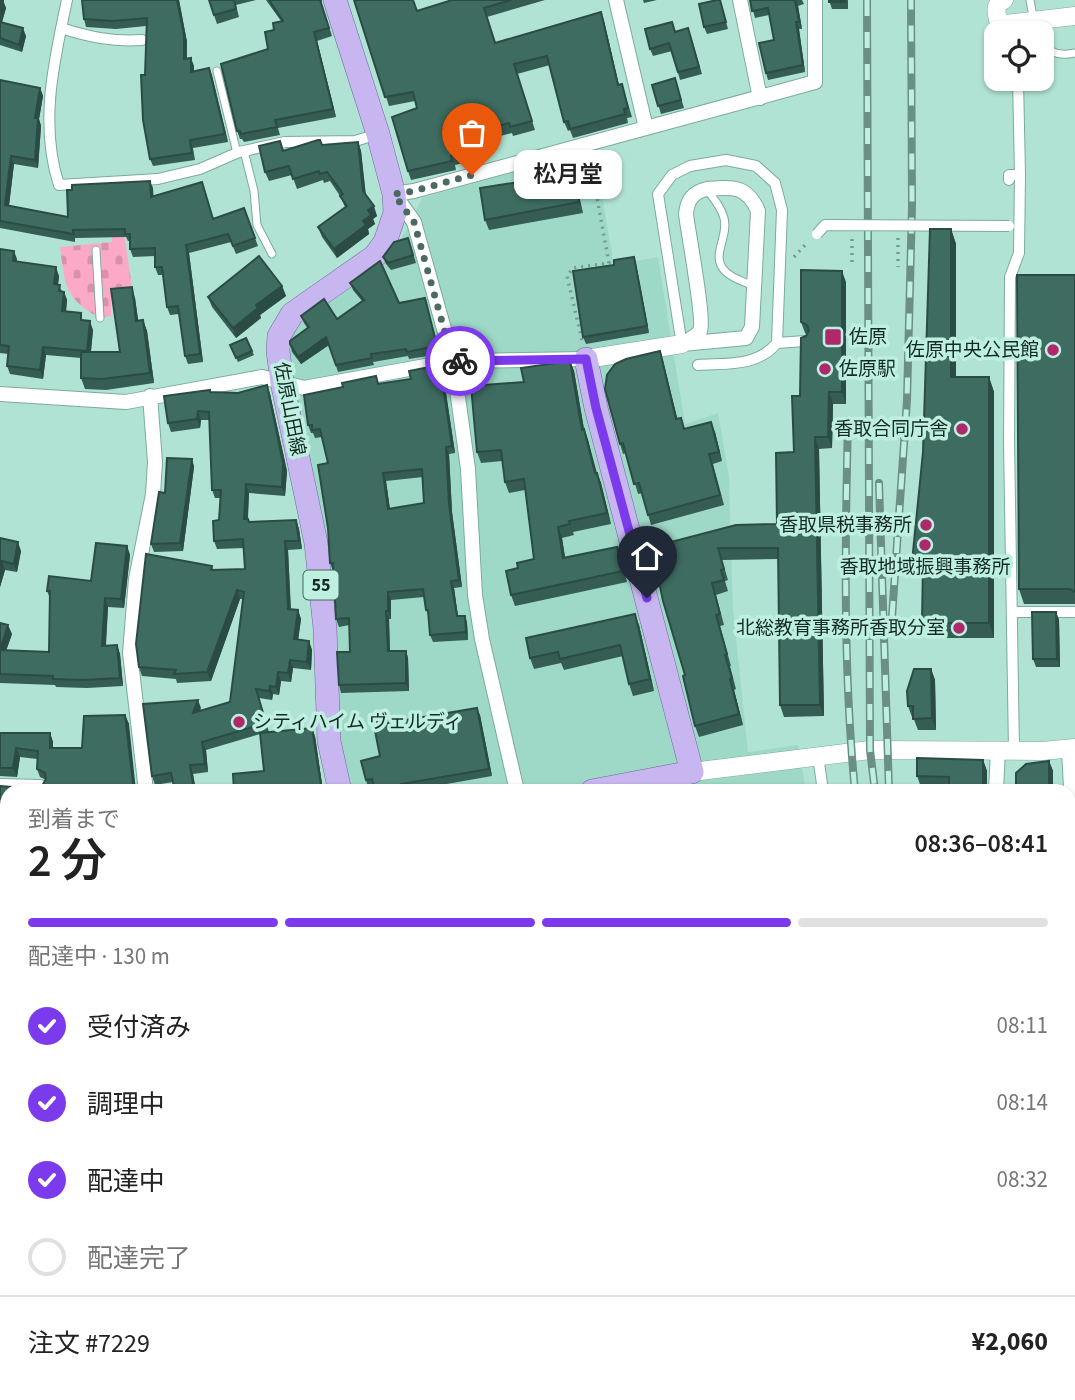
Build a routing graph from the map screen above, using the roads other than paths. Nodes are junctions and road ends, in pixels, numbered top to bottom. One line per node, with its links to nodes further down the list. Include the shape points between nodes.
1 (67, 0): 12 (street)
2 (335, 0): 20 (main road, 佐原山田線 / 55)
3 (617, 0): 19 (street)
4 (740, 0): 18 (street)
5 (815, 0): 18 (street, via 815,82)
6 (1004, 0): 9 (street, via 995,10)
7 (1030, 0): 10 (lane)
8 (1075, 16): 11 (street)
9 (1000, 21)
10 (1028, 21)
11 (1054, 21)
12 (61, 28): 13 (street, via 89,37); 21 (street, via 49,122 58,185 158,179 200,169)
13 (142, 40)
14 (1075, 52): 15 (lane)
15 (1054, 53)
16 (217, 71): 21 (lane)
17 (1018, 91): 22 (street)
18 (760, 98): 19 (street)
19 (646, 128): 25 (street)
20 (377, 134): 21 (street, via 355,141 285,142); 25 (main road, 佐原山田線 / 55)
21 (240, 152): 29 (lane, via 254,191 257,225)
22 (1020, 174): 23 (street, via 1009,174); 43 (street, via 1019,253 1010,277)
23 (1009, 180)
24 (707, 189): 30 (lane, via 725,219 720,264); 30 (street, via 736,189 754,201 758,211); 31 (street, via 690,198 686,214)
25 (394, 194): 38 (street, via 414,222); 40 (main road, 佐原山田線 / 55, via 395,213 375,257 303,305 284,325 278,351)
26 (1009, 226): 27 (street, bridge, via 825,225)
27 (817, 234)
28 (96, 250): 32 (lane)
29 (272, 254)
30 (755, 287): 34 (street, via 750,333 746,338)
31 (701, 311): 33 (street, via 699,333); 34 (street, via 709,330)
32 (100, 318)
33 (681, 338): 34 (street); 36 (street, via 658,194 672,175 690,166 726,160 756,166 775,183 782,210 784,264); 37 (street)
34 (725, 341)
35 (805, 341): 36 (street)
36 (777, 343): 39 (street, via 758,359)
37 (586, 359): 38 (street); 48 (main road)
38 (453, 361): 40 (street, via 304,388); 51 (street, via 468,469 475,595)
39 (698, 365)
40 (282, 382): 42 (street, via 262,377); 50 (main road, 佐原山田線 / 55, via 316,543 326,629 329,741)
41 (0, 394): 42 (street, via 126,402)
42 (150, 397): 49 (street, via 153,494 136,579 130,653)
43 (1013, 612): 44 (street); 46 (street)
44 (1075, 612)
45 (1072, 749): 46 (street); 55 (street)
46 (1006, 750): 47 (street, via 886,749); 54 (street)
47 (818, 756): 48 (street); 53 (street)
48 (692, 772): 52 (main road)
49 (145, 784)
50 (338, 784)
51 (515, 784)
52 (629, 784)
53 (822, 784)
54 (998, 784)
55 (1073, 784)

